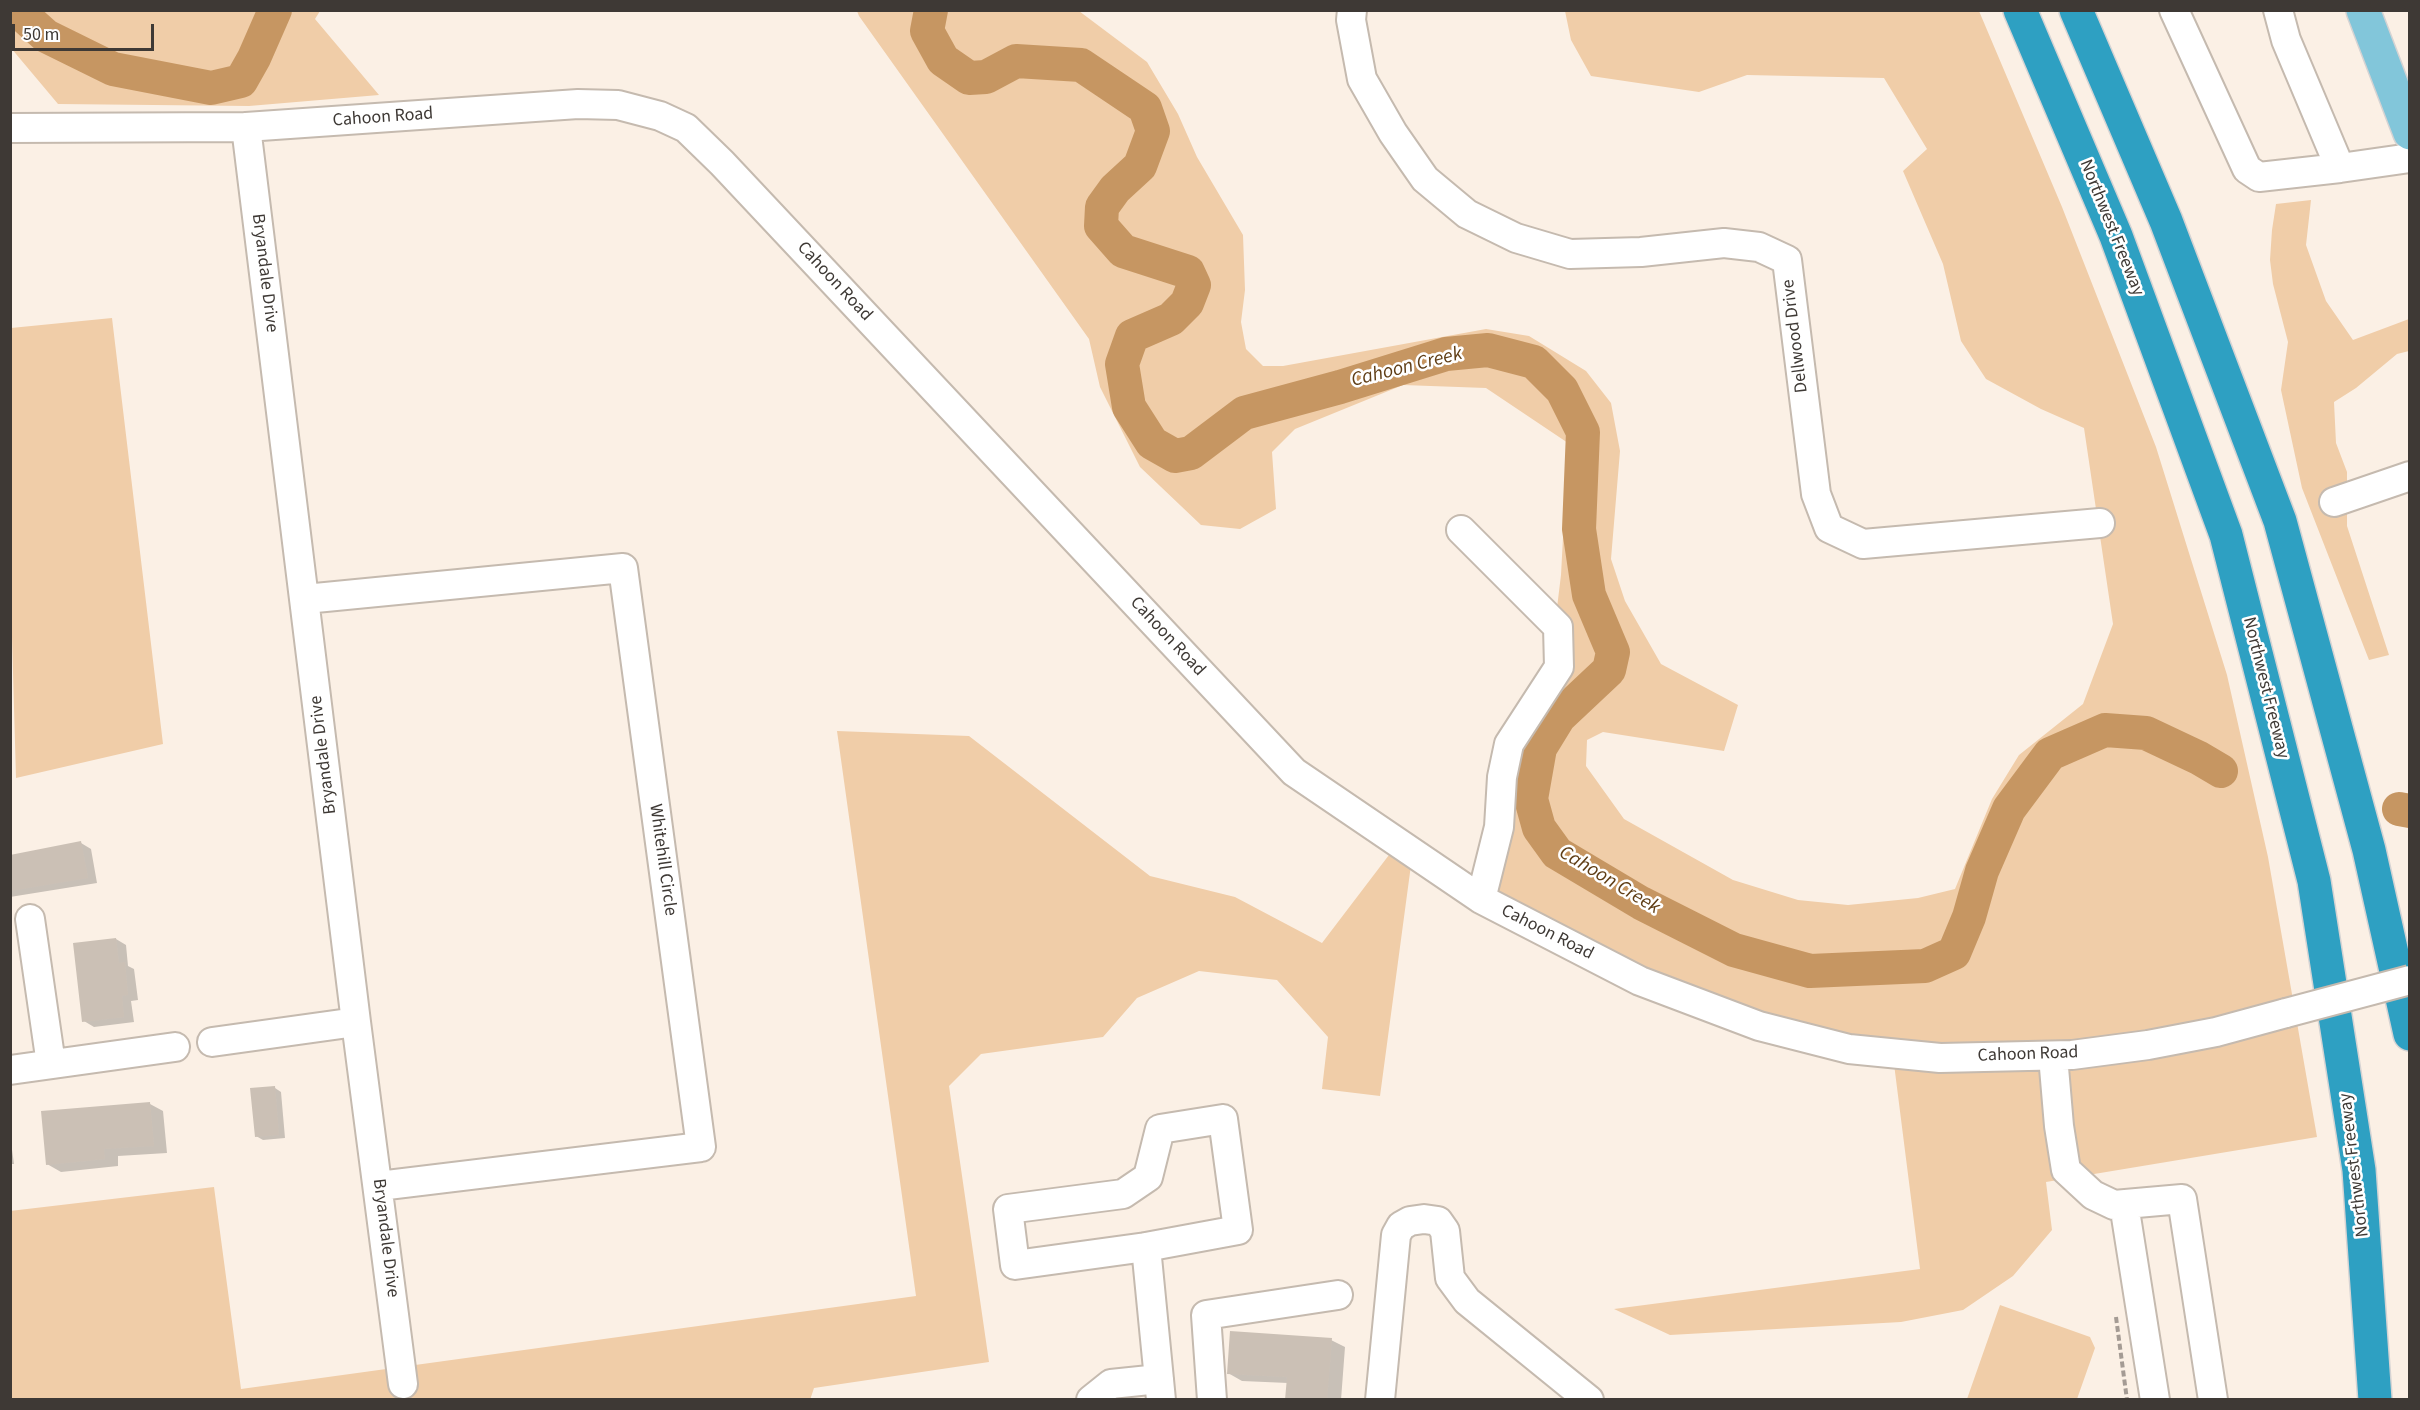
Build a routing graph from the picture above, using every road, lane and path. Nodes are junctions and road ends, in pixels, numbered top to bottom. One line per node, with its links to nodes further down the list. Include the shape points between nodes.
1 (1352, 10): 13 (street, Dellwood Drive, via 1362,79 1425,178 1467,214 1516,238 1570,254 1641,252 1724,243 1759,247 1787,260 1815,495 1829,528 1863,544)
2 (2020, 10): 40 (highway, Northwest Freeway, via 2116,236 2229,546 2314,880 2359,1170)
3 (2076, 10): 20 (highway, via 2166,221 2280,521 2369,850)
4 (2174, 10): 10 (street, via 2247,169 2259,177)
5 (2277, 10): 10 (street)
6 (2363, 10): 9 (main road)
7 (246, 127): 8 (street, Cahoon Road); 15 (street, Bryandale Drive); 16 (street, Cahoon Road, via 578,104 618,105 660,116 686,128 767,209 1294,772)
8 (10, 128)
9 (2409, 137): 10 (street)
10 (2340, 168)
11 (2409, 476): 12 (street)
12 (2334, 502)
13 (2100, 523)
14 (1461, 530): 16 (street, via 1558,627 1559,667 1509,744 1502,777 1499,827)
15 (305, 599): 19 (street, Bryandale Drive); 26 (street, Whitehill Circle, via 623,568 701,1147)
16 (1481, 899): 23 (street, Cahoon Road, via 1640,981 1759,1026 1849,1049 1940,1058)
17 (30, 919): 24 (street)
18 (2409, 980): 23 (street, Cahoon Road, bridge, via 2216,1032)
19 (356, 1022): 21 (street); 26 (street, Bryandale Drive)
20 (2409, 1034)
21 (212, 1042)
22 (175, 1047): 24 (street)
23 (2053, 1056): 27 (street, via 2066,1170 2093,1195 2114,1205)
24 (51, 1064): 25 (street)
25 (10, 1070)
26 (379, 1186): 31 (street, Bryandale Drive)
27 (2124, 1204): 38 (street); 39 (street, via 2182,1199)
28 (1146, 1247): 28 (street, via 1238,1230 1223,1119 1160,1129 1148,1177 1123,1194 1008,1209 1014,1265); 32 (street)
29 (1338, 1295): 34 (street, via 1206,1315)
30 (2115, 1311): 37 (path)
31 (403, 1384)
32 (1160, 1389): 33 (street, via 1111,1384)
33 (1091, 1400)
34 (1212, 1400)
35 (1380, 1400): 36 (street, via 1396,1235 1401,1226 1424,1219 1438,1221 1445,1231 1450,1278 1467,1302)
36 (1589, 1400)
37 (2127, 1400)
38 (2155, 1400)
39 (2213, 1400)
40 (2375, 1400)

